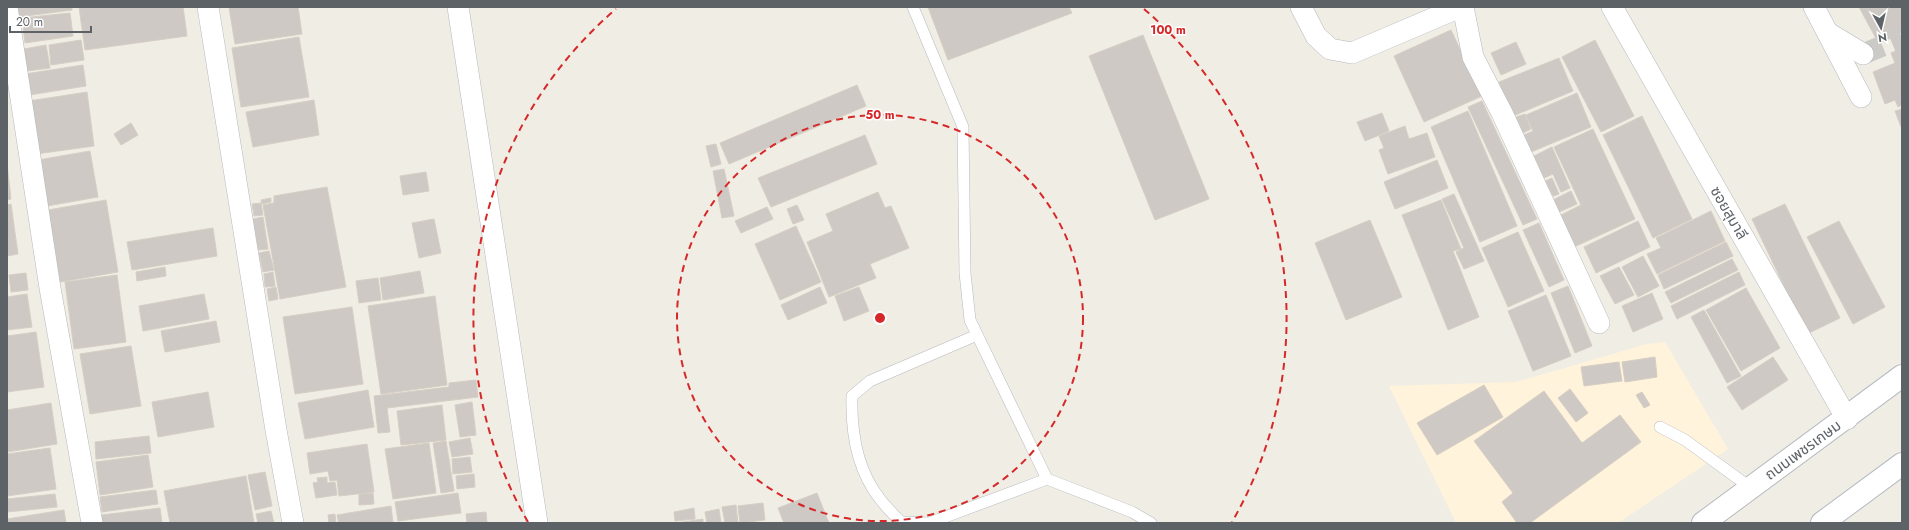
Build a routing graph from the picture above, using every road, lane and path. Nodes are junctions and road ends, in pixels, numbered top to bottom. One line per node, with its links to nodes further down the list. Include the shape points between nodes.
1 (7, 7): 21 (street, via 50,288)
2 (208, 7): 22 (street)
3 (458, 7): 23 (street)
4 (913, 7): 14 (lane, via 963,127 965,273 970,320)
5 (1301, 7): 6 (street, via 1316,36 1330,49 1352,53)
6 (1460, 7)
7 (1463, 7): 13 (street, via 1473,57 1502,113)
8 (1612, 7): 16 (street, ซอยสุมาลี)
9 (1814, 7): 10 (street)
10 (1828, 33): 11 (street); 12 (street)
11 (1863, 54)
12 (1861, 97)
13 (1599, 323)
14 (977, 335): 19 (lane); 19 (lane, via 870,381 852,396 851,418 860,466 880,499 901,522 929,522)
15 (1902, 376): 16 (main road, ถนนเพชรเกษม)
16 (1846, 419): 20 (main road, ถนนเพชรเกษม)
17 (1660, 427): 20 (lane, via 1685,440)
18 (1902, 464): 26 (main road)
19 (1047, 479): 24 (lane, via 1132,512)
20 (1751, 488): 25 (main road, ถนนเพชรเกษม)
21 (92, 523)
22 (293, 523)
23 (537, 523)
24 (1151, 523)
25 (1703, 523)
26 (1822, 523)

